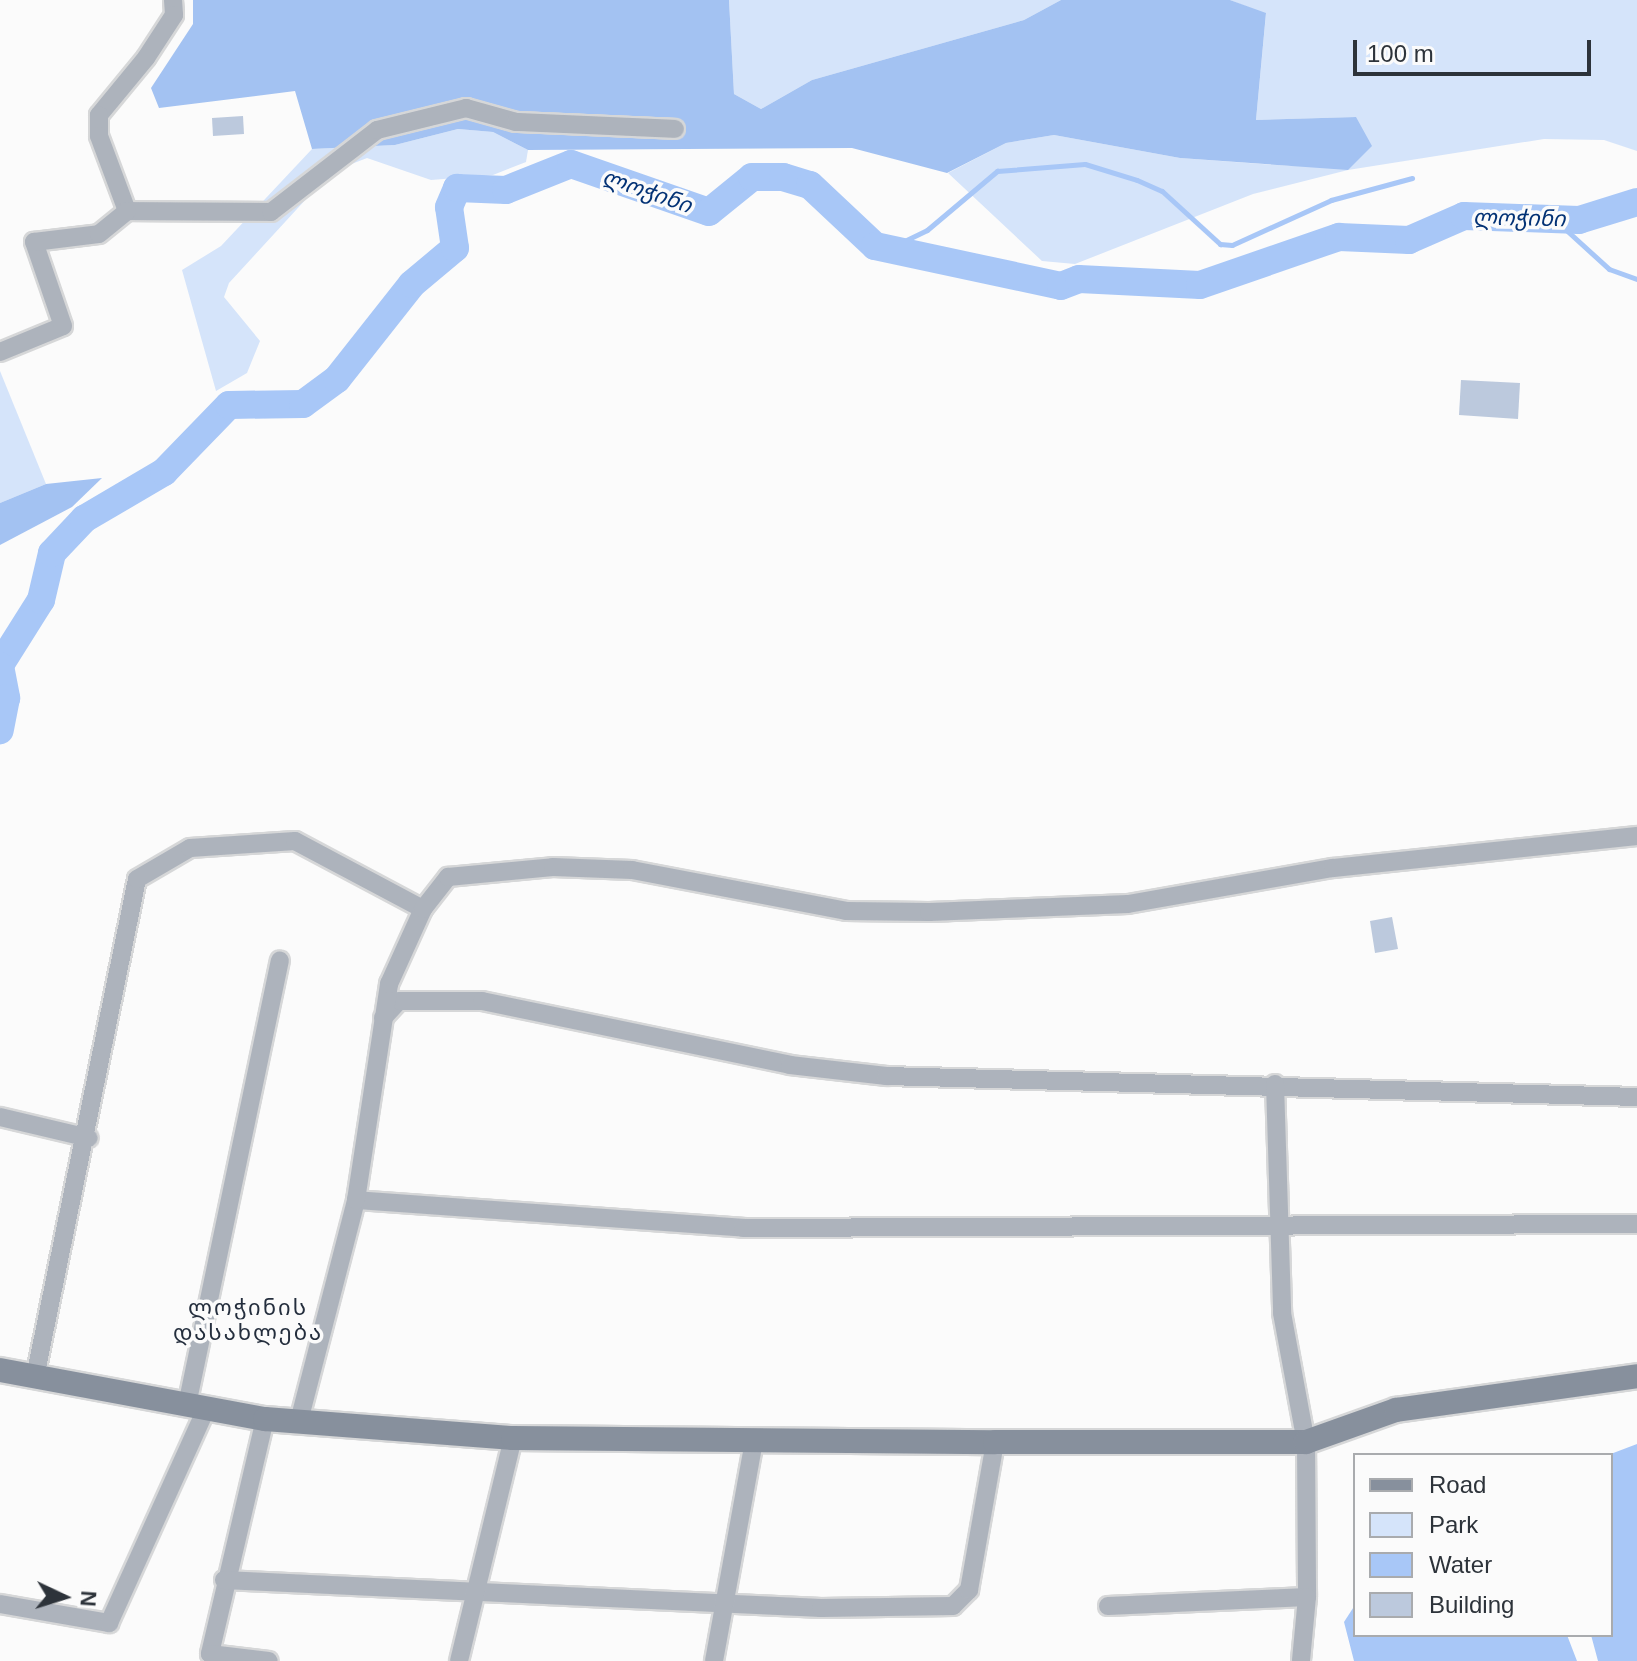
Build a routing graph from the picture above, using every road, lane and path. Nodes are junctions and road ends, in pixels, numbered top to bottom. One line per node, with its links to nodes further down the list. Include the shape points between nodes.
1 (173, 0): 3 (street, via 174,15 99,115 99,136)
2 (675, 129): 3 (street, via 516,122 466,108 377,130 271,212)
3 (127, 211): 4 (street, via 99,234 34,242 63,326)
4 (0, 352)
5 (1637, 836): 6 (street, via 1333,868 1128,904 886,913 632,870 553,867 448,877)
6 (423, 909): 8 (street, via 389,984); 12 (street, via 295,841 190,848 137,879)
7 (280, 961): 19 (street)
8 (383, 1018): 9 (street, via 399,1001 433,995 790,1065 886,1076); 13 (street)
9 (1275, 1084): 10 (street); 14 (street)
10 (1637, 1097)
11 (0, 1117): 12 (street)
12 (89, 1138): 18 (street)
13 (356, 1200): 14 (street, via 743,1228); 21 (street)
14 (1280, 1222): 15 (street); 25 (street, via 1282,1313)
15 (1637, 1224)
16 (0, 1370): 18 (street)
17 (1637, 1376): 25 (street, via 1396,1410)
18 (35, 1377): 19 (street)
19 (196, 1407): 20 (street); 30 (street, via 109,1623)
20 (265, 1419): 21 (street); 26 (street)
21 (299, 1421): 22 (street)
22 (513, 1438): 23 (street); 27 (street)
23 (754, 1440): 24 (street); 29 (street)
24 (995, 1442): 25 (street); 29 (street, via 964,1600 953,1606)
25 (1306, 1442): 28 (street)
26 (224, 1580): 27 (street); 32 (street, via 210,1654)
27 (477, 1592): 29 (street); 33 (street)
28 (1307, 1597): 31 (street); 35 (street)
29 (724, 1603): 34 (street)
30 (0, 1604)
31 (1108, 1606)
32 (269, 1661)
33 (459, 1661)
34 (714, 1661)
35 (1301, 1661)

